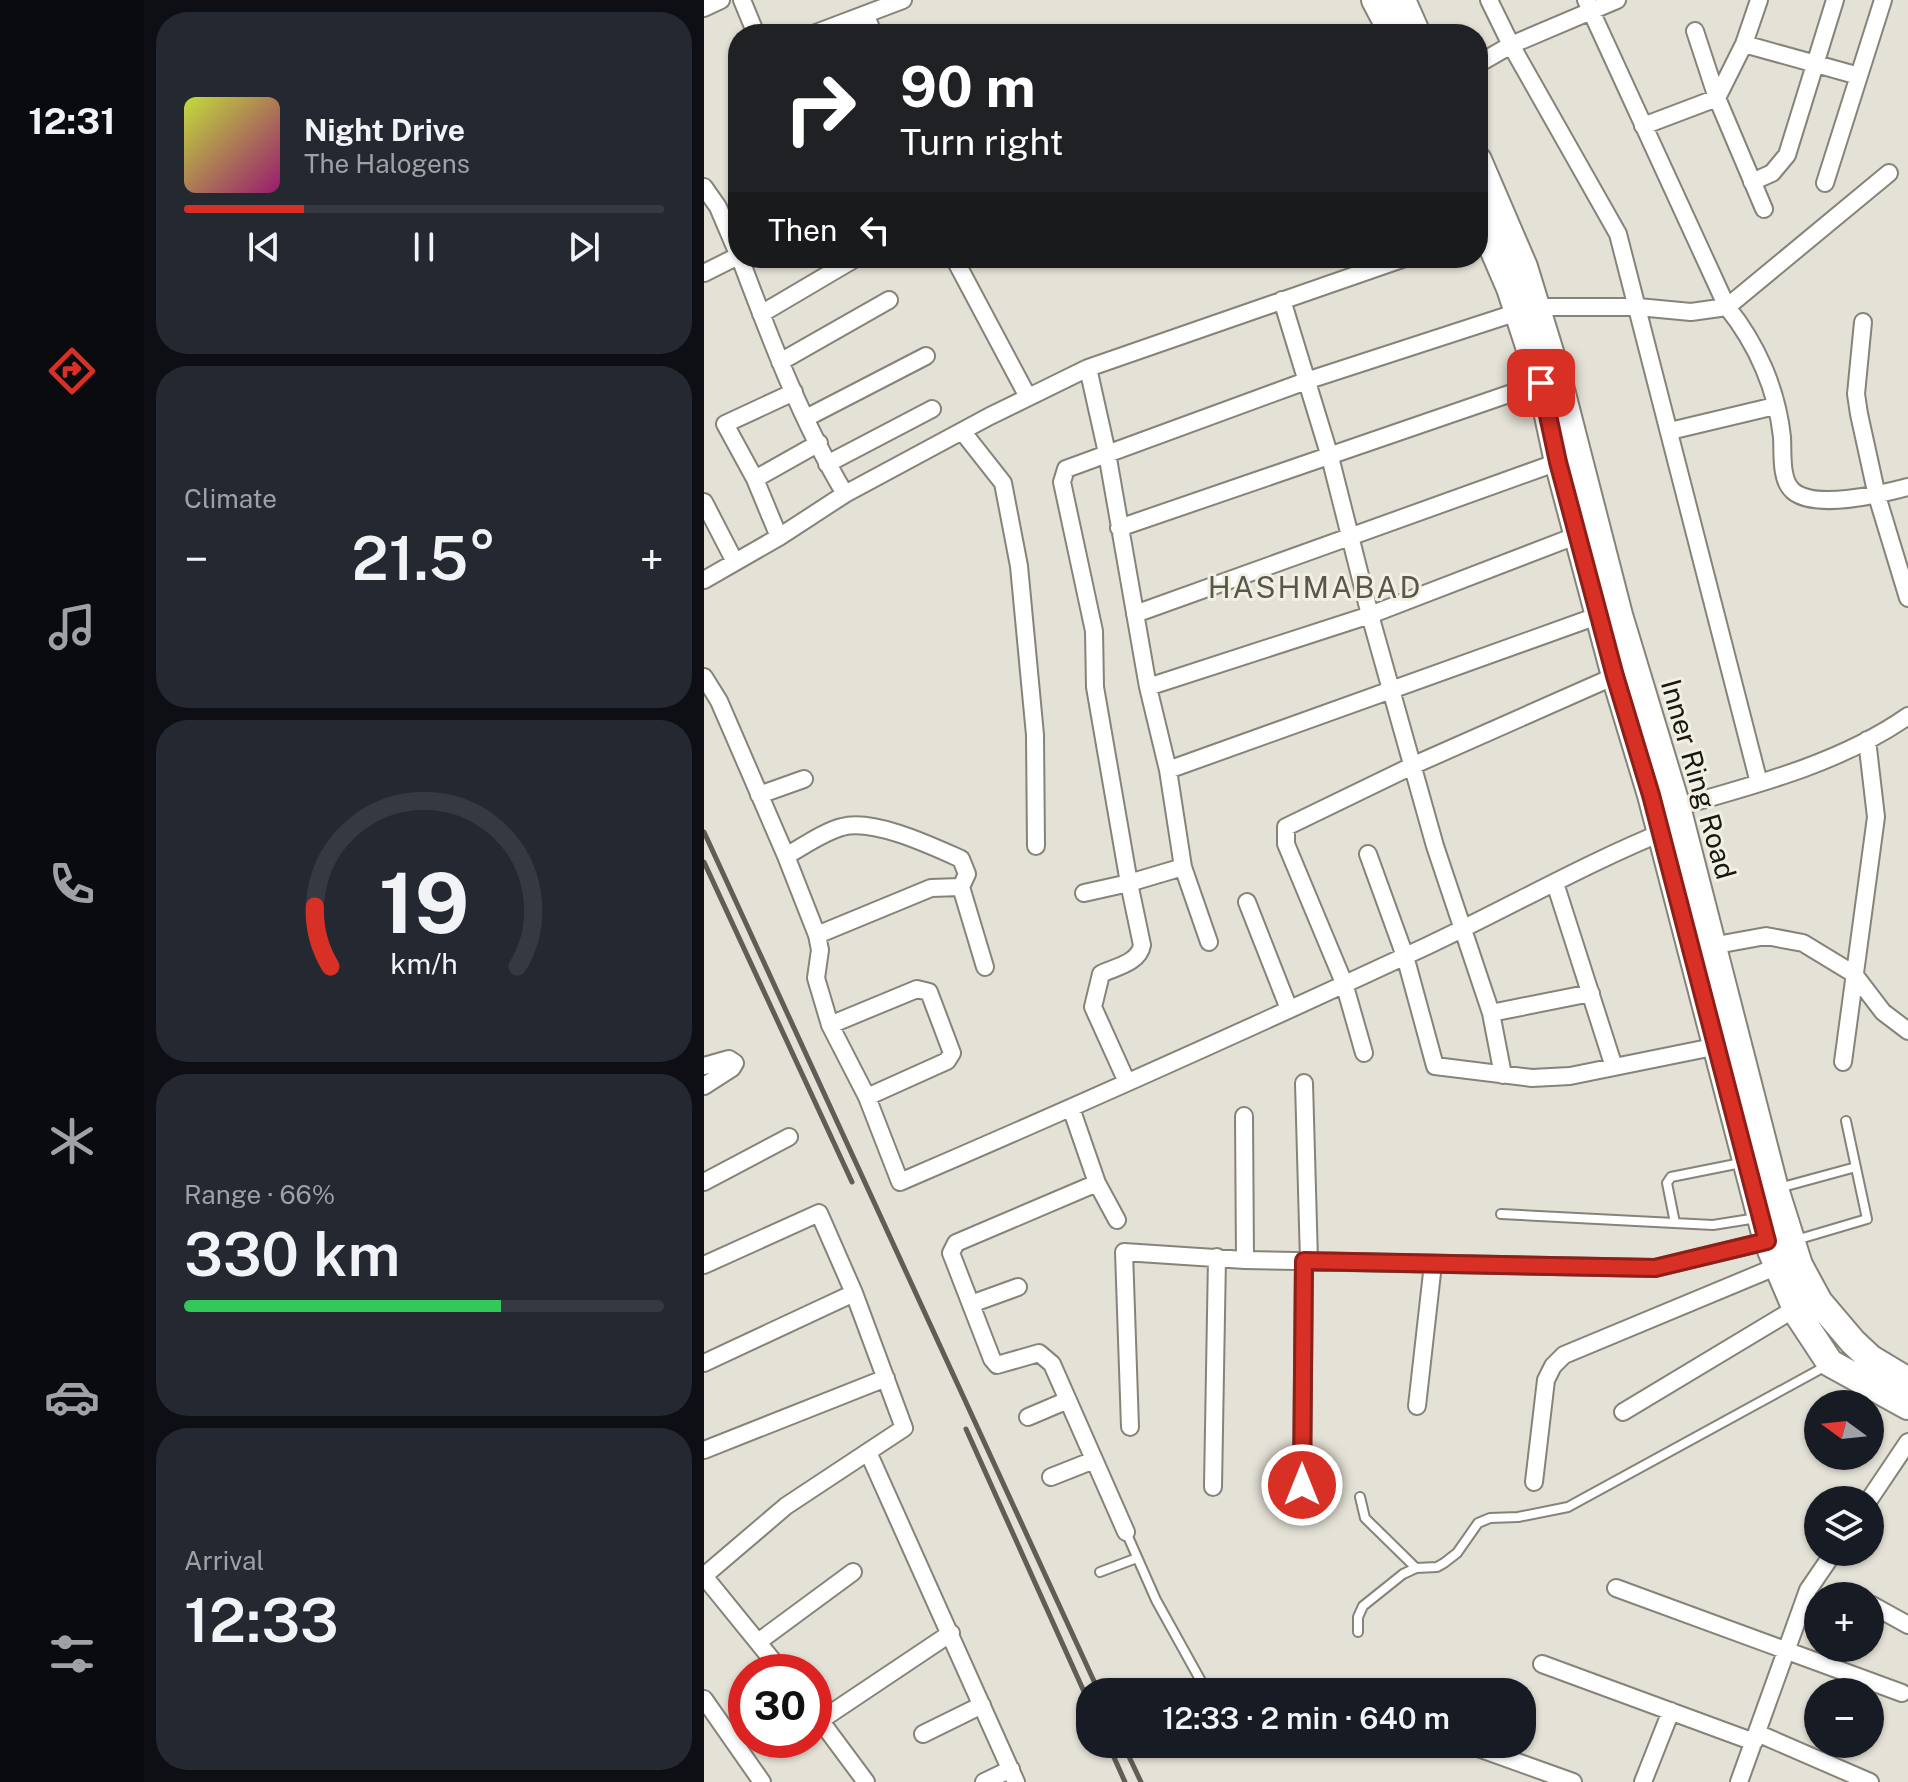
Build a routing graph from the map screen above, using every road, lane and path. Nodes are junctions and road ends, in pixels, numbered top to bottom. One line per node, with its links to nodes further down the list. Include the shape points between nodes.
1 (721, 0): 12 (street)
2 (742, 0): 14 (street)
3 (903, 0): 13 (street)
4 (1375, 0): 17 (highway)
5 (1402, 0): 18 (highway)
6 (1489, 0): 21 (street)
7 (1617, 0): 11 (street)
8 (1759, 0): 20 (street)
9 (1835, 0): 23 (street)
10 (1883, 0): 24 (street)
11 (1589, 6): 21 (street); 26 (street)
12 (704, 8)
13 (866, 15): 15 (street); 16 (street)
14 (752, 24)
15 (841, 24)
16 (869, 24)
17 (1388, 24)
18 (1413, 24)
19 (1695, 31): 25 (street)
20 (1744, 44): 23 (street); 25 (street)
21 (1511, 45): 22 (street); 44 (street, via 1618,234)
22 (1488, 58)
23 (1814, 64): 24 (street); 28 (street, via 1787,155 1772,173)
24 (1859, 76): 30 (street)
25 (1717, 98): 26 (street); 28 (street)
26 (1643, 126): 45 (street)
27 (1889, 173): 45 (street)
28 (1752, 182): 32 (street)
29 (1488, 183): 46 (highway, Inner Ring Road, via 1524,267)
30 (1825, 183)
31 (704, 187): 33 (street)
32 (1764, 209)
33 (711, 210): 34 (street)
34 (728, 238)
35 (1488, 240): 46 (highway, Inner Ring Road)
36 (728, 261): 41 (street)
37 (744, 268): 47 (street)
38 (839, 268): 47 (street)
39 (959, 268): 55 (street)
40 (1376, 268): 43 (street)
41 (704, 273)
42 (889, 300): 50 (street)
43 (1282, 300): 51 (street); 52 (street)
44 (1638, 307): 45 (street, via 1691,312); 46 (street); 60 (street)
45 (1727, 307): 56 (street, via 1747,331)
46 (1527, 310): 52 (street); 53 (highway, Inner Ring Road); 92 (highway, Inner Ring Road, via 1558,378)
47 (761, 314): 50 (street)
48 (1863, 322): 69 (street, via 1856,394)
49 (926, 356): 58 (street)
50 (780, 362): 54 (street)
51 (1088, 368): 55 (street); 62 (street)
52 (1306, 381): 62 (street); 63 (street)
53 (1541, 383): 63 (street); 64 (highway, Inner Ring Road)
54 (794, 392): 58 (street); 66 (street, via 725,424)
55 (1028, 397): 59 (street)
56 (1775, 406): 60 (street); 69 (street, via 1784,467 1795,493 1811,498)
57 (932, 409): 65 (street)
58 (806, 418): 61 (street)
59 (962, 431): 68 (street); 93 (street, via 1003,483 1016,552 1035,735)
60 (1670, 431): 90 (street)
61 (819, 443): 65 (street); 66 (street)
62 (1107, 453): 71 (street); 97 (street, via 1066,469 1062,482 1094,631 1095,687)
63 (1330, 457): 71 (street); 74 (street)
64 (1558, 462): 72 (highway, Inner Ring Road); 74 (street)
65 (827, 464): 68 (street)
66 (755, 479): 73 (street)
67 (1908, 487): 69 (street)
68 (845, 494): 73 (street)
69 (1877, 496): 77 (street)
70 (704, 502): 75 (street)
71 (1119, 528): 78 (street)
72 (1578, 535): 79 (street); 80 (highway, Inner Ring Road)
73 (779, 537): 75 (street)
74 (1350, 538): 78 (street); 79 (street)
75 (735, 562): 76 (street)
76 (704, 580)
77 (1908, 598)
78 (1135, 614): 83 (street)
79 (1370, 615): 83 (street); 84 (street)
80 (1600, 615): 81 (highway, Inner Ring Road); 84 (street)
81 (1615, 676): 87 (street); 92 (highway, Inner Ring Road)
82 (704, 677): 91 (street)
83 (1148, 687): 88 (street)
84 (1393, 690): 87 (street); 88 (street)
85 (1908, 716): 86 (street)
86 (1867, 740): 90 (street); 108 (street, via 1876,817)
87 (1414, 765): 102 (street); 109 (street, via 1284,831)
88 (1168, 770): 96 (street)
89 (804, 779): 91 (street)
90 (1759, 783): 92 (street)
91 (759, 795): 95 (street)
92 (1673, 822): 98 (street); 105 (highway, Inner Ring Road); 115 (highway, Inner Ring Road)
93 (1036, 846)
94 (1368, 854): 106 (street)
95 (786, 856): 99 (street, via 838,828 867,827 914,838 961,859 967,874); 103 (street)
96 (1183, 867): 97 (street); 104 (street)
97 (1129, 883): 100 (street); 121 (street, via 1141,951 1101,974 1093,1007)
98 (1555, 883): 102 (street); 110 (street)
99 (961, 887): 103 (street, via 931,888); 107 (street)
100 (1084, 893)
101 (1247, 902): 111 (street)
102 (1463, 929): 106 (street); 112 (street)
103 (817, 935): 113 (street, via 816,978)
104 (1209, 942)
105 (1711, 946): 108 (street, via 1784,938 1803,943); 133 (highway, Inner Ring Road)
106 (1405, 956): 109 (street); 120 (street, via 1433,1065)
107 (985, 967)
108 (1854, 974): 114 (street, via 1883,1012); 117 (street)
109 (1344, 983): 111 (street); 116 (street)
110 (1591, 993): 112 (street); 119 (street)
111 (1289, 1009): 121 (street)
112 (1491, 1013): 120 (street)
113 (830, 1025): 124 (street); 124 (street, via 917,989 929,992 952,1053 947,1061)
114 (1908, 1031)
115 (1718, 1046): 119 (street); 129 (highway, Inner Ring Road)
116 (1364, 1053)
117 (1843, 1062)
118 (704, 1066): 123 (street, via 729,1059 735,1063)
119 (1614, 1067): 120 (street, via 1570,1076)
120 (1503, 1075)
121 (1126, 1080): 125 (street)
122 (1304, 1083): 140 (street)
123 (704, 1086)
124 (867, 1097): 125 (street, via 900,1182)
125 (1071, 1108): 132 (street)
126 (1244, 1116): 139 (street)
127 (1846, 1121): 130 (lane)
128 (789, 1137): 131 (street)
129 (1747, 1161): 136 (lane, via 1671,1177 1667,1183); 137 (highway, Inner Ring Road)
130 (1856, 1167): 133 (lane); 137 (lane, via 1867,1219)
131 (704, 1182)
132 (1097, 1183): 135 (street); 146 (street, via 956,1243 951,1253)
133 (1775, 1189): 137 (highway, Inner Ring Road)
134 (1501, 1214): 136 (lane)
135 (1117, 1220)
136 (1675, 1223): 137 (lane)
137 (1773, 1233): 141 (street, via 1655,1268); 143 (highway, Inner Ring Road); 151 (highway, Inner Ring Road, via 1834,1321 1870,1358)
138 (1217, 1257): 139 (street); 157 (street, via 1124,1252); 166 (street)
139 (1245, 1260): 140 (street)
140 (1307, 1261): 141 (street); 164 (street)
141 (1433, 1264): 153 (street)
142 (704, 1265): 145 (street, via 819,1213)
143 (1778, 1266): 147 (highway, Inner Ring Road); 163 (street, via 1564,1355 1546,1380)
144 (1018, 1287): 146 (street)
145 (854, 1293): 148 (street); 150 (street)
146 (971, 1304): 152 (street, via 997,1365 1026,1355 1046,1356)
147 (1796, 1308): 149 (highway, Inner Ring Road); 155 (street)
148 (704, 1363)
149 (1830, 1363): 154 (highway, Inner Ring Road); 171 (lane, via 1568,1507 1478,1523 1444,1563)
150 (886, 1378): 159 (street); 160 (street, via 904,1428)
151 (1908, 1381)
152 (1068, 1400): 156 (street); 161 (street)
153 (1417, 1406)
154 (1908, 1406)
155 (1623, 1412)
156 (1028, 1417)
157 (1130, 1427)
158 (1908, 1442): 165 (street)
159 (704, 1450)
160 (868, 1452): 178 (street); 179 (street, via 786,1506 704,1576)
161 (1094, 1460): 162 (street); 168 (street)
162 (1051, 1477)
163 (1534, 1482)
164 (1302, 1485)
165 (1878, 1486)
166 (1213, 1487)
167 (1360, 1497): 171 (lane, via 1365,1518)
168 (1126, 1532): 169 (lane)
169 (1137, 1558): 173 (lane); 183 (lane)
170 (1824, 1566): 180 (street, via 1808,1590)
171 (1416, 1568): 177 (lane, via 1363,1606)
172 (853, 1572): 179 (street)
173 (1100, 1572)
174 (1616, 1588): 180 (street)
175 (1884, 1612): 176 (street)
176 (1908, 1625)
177 (1358, 1632)
178 (951, 1633): 186 (street); 187 (street)
179 (758, 1642): 181 (street)
180 (1786, 1652): 184 (street); 191 (street)
181 (768, 1654)
182 (1542, 1664): 188 (street)
183 (1199, 1678)
184 (1902, 1693)
185 (704, 1699): 194 (street)
186 (982, 1705): 189 (street); 193 (street)
187 (832, 1707)
188 (1671, 1711): 191 (street); 198 (street)
189 (923, 1734)
190 (832, 1736): 195 (street)
191 (1755, 1738): 199 (street); 200 (street)
192 (1506, 1758): 197 (street)
193 (1014, 1775): 196 (street)
194 (760, 1781)
195 (866, 1782)
196 (984, 1782)
197 (1573, 1782)
198 (1643, 1782)
199 (1739, 1782)
200 (1870, 1782)

